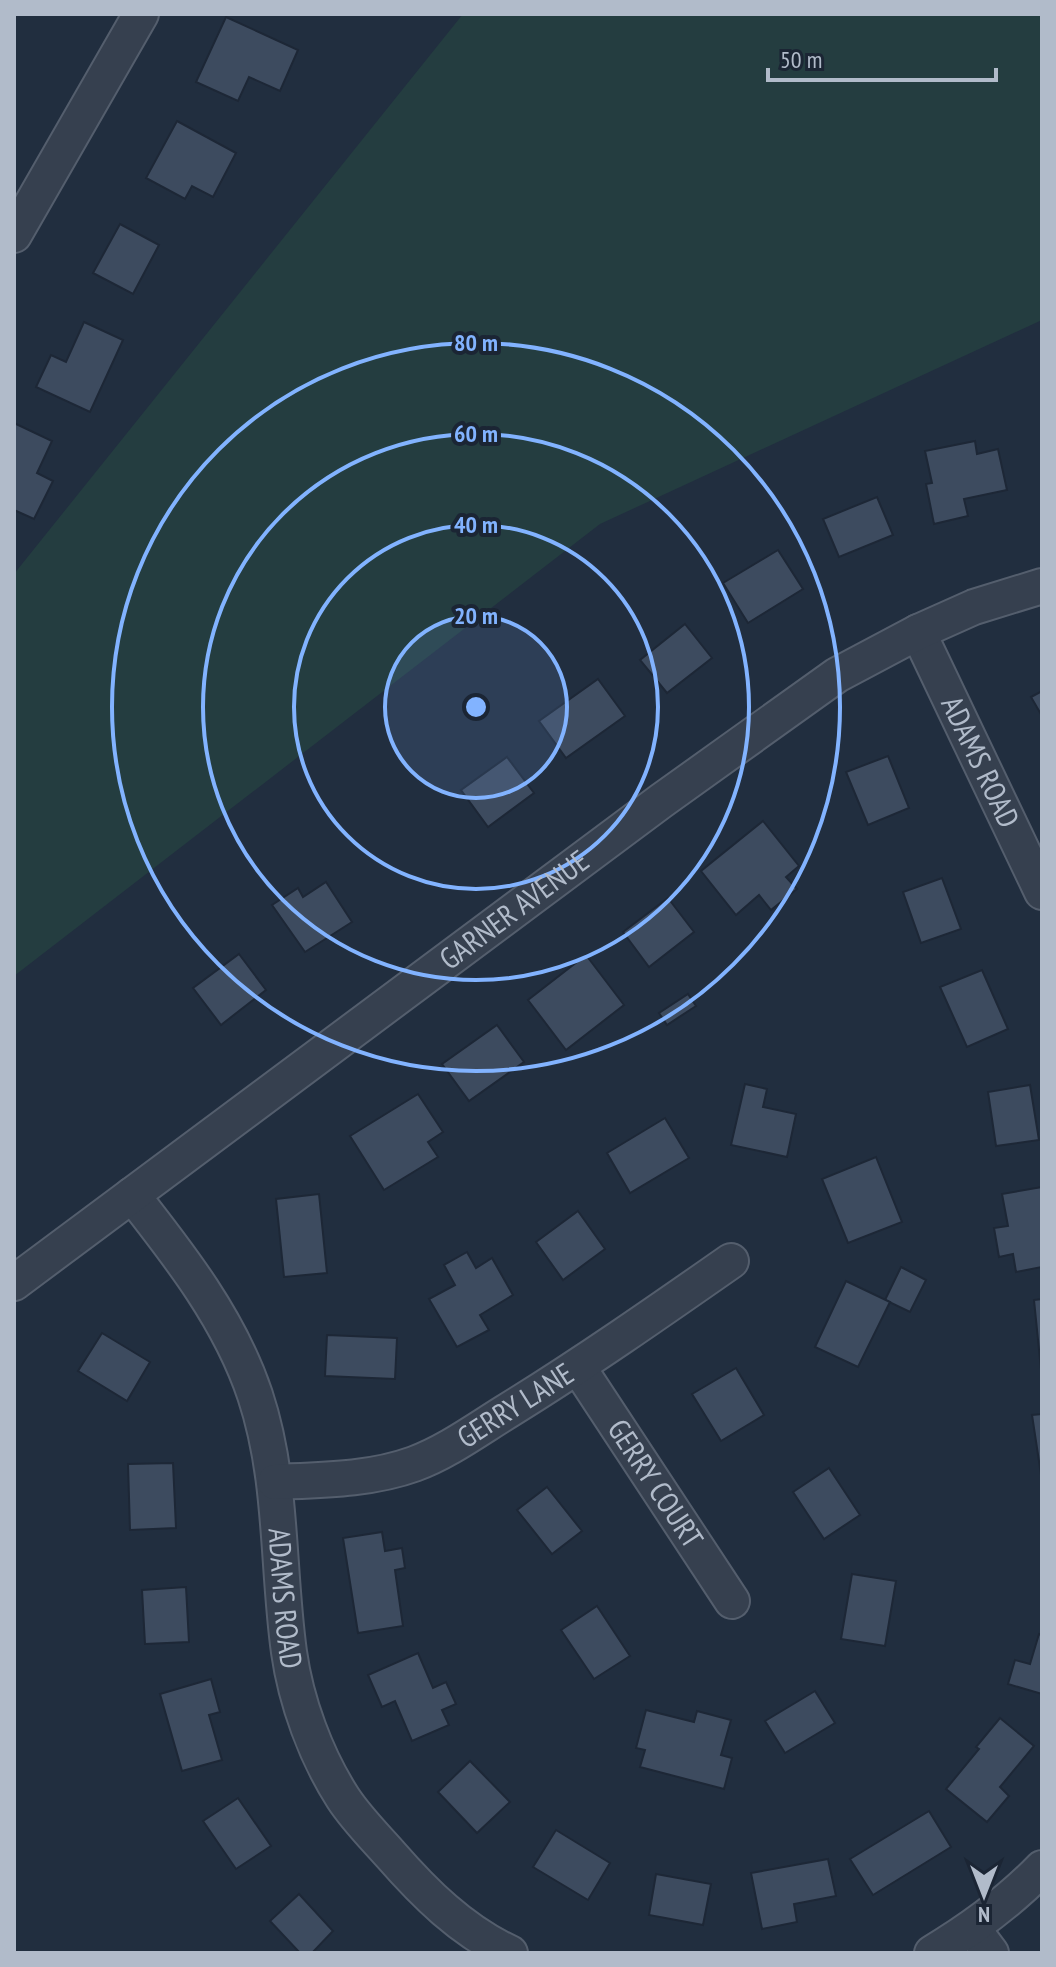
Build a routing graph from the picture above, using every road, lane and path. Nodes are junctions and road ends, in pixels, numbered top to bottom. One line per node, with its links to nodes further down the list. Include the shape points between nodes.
1 (141, 14): 2 (street)
2 (17, 223)
3 (1042, 586): 4 (street, GARNER AVENUE)
4 (918, 632): 5 (street, ADAMS ROAD); 6 (street, GARNER AVENUE, via 837,675)
5 (1042, 892)
6 (132, 1195): 8 (street, GARNER AVENUE); 10 (street, ADAMS ROAD, via 198,1282 239,1358 255,1393)
7 (731, 1261): 9 (street, GERRY LANE)
8 (14, 1283)
9 (578, 1367): 10 (street, GERRY LANE, via 413,1464 385,1472); 11 (street, GERRY COURT)
10 (275, 1482): 14 (street, ADAMS ROAD, via 289,1655 324,1764 344,1799 409,1877 453,1918)
11 (732, 1601)
12 (1042, 1868): 13 (street)
13 (982, 1941): 15 (street)
14 (510, 1953)
15 (932, 1953)

